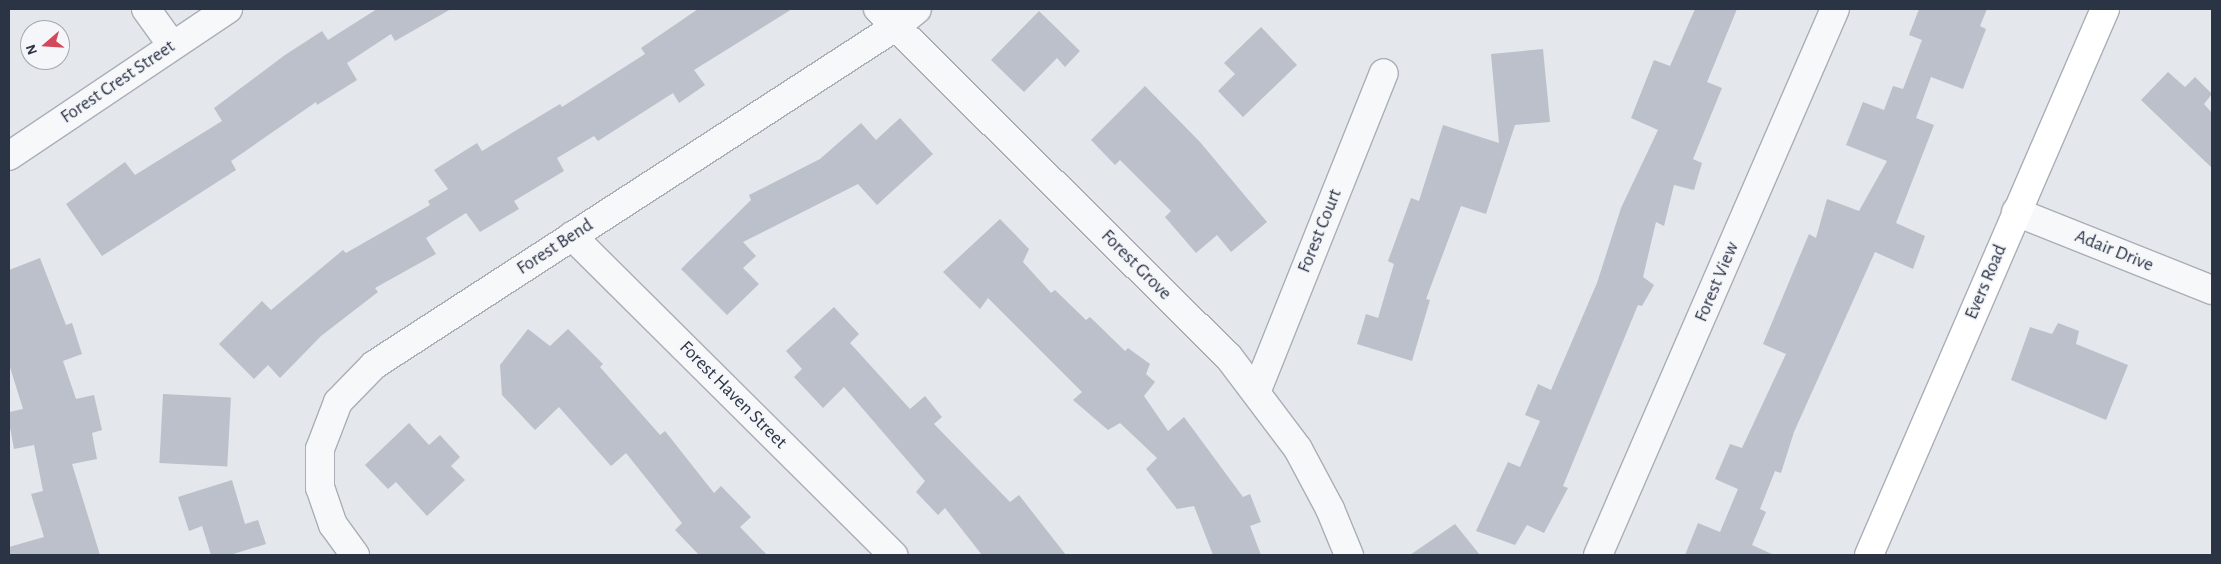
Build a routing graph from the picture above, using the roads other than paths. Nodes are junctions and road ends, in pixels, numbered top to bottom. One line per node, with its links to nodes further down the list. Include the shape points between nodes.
1 (146, 9): 7 (street)
2 (228, 9): 7 (street, Forest Crest Street)
3 (917, 9): 6 (street, Forest Bend)
4 (1835, 9): 17 (street, Forest View)
5 (2105, 9): 10 (main road, Evers Road)
6 (887, 18): 11 (street, Forest Bend); 13 (street, Forest Grove, via 1228,356)
7 (172, 45): 9 (street, Forest Crest Street)
8 (1384, 73): 13 (street, Forest Court)
9 (9, 156)
10 (2016, 212): 12 (street, Adair Drive); 18 (main road, Evers Road)
11 (572, 236): 14 (street, Forest Bend, via 374,365 338,402 320,450 320,488 332,525); 15 (street, Forest Haven Street)
12 (2212, 290)
13 (1257, 390): 16 (street, Forest Grove, via 1298,449 1330,509)
14 (355, 555)
15 (893, 555)
16 (1349, 555)
17 (1598, 555)
18 (1869, 555)

